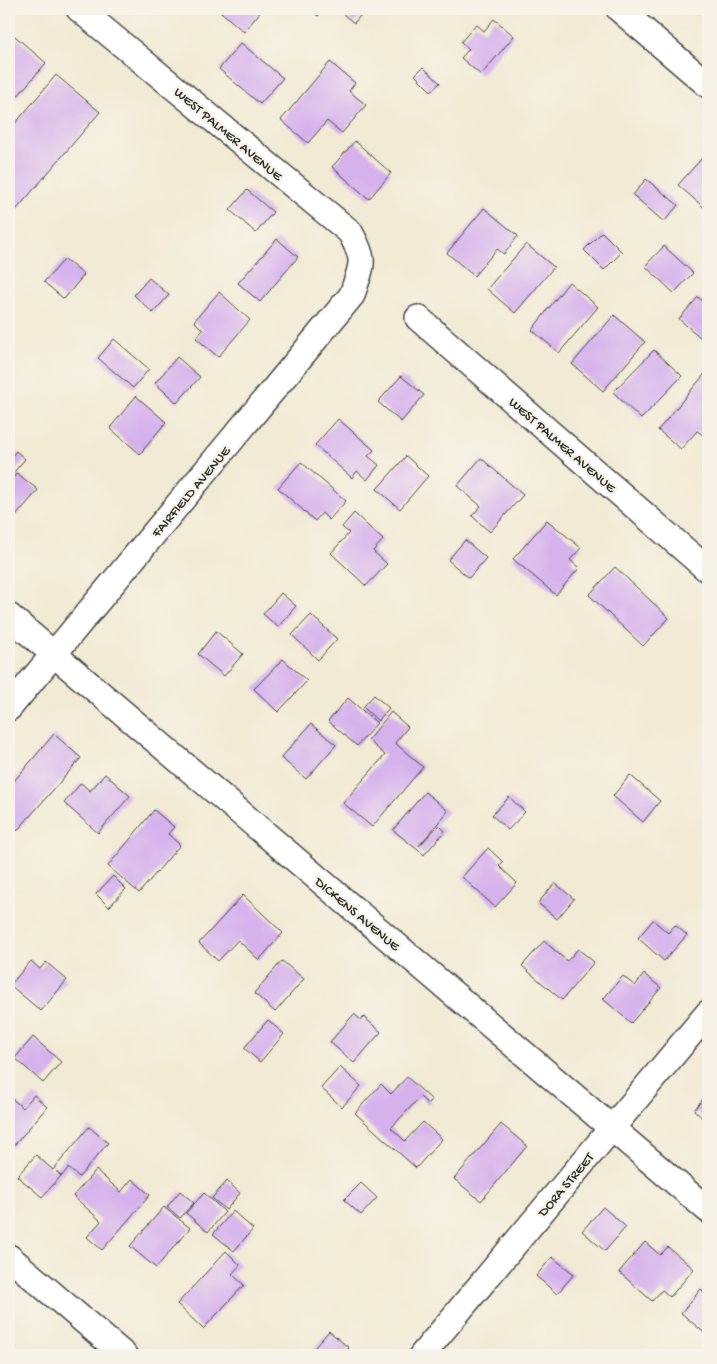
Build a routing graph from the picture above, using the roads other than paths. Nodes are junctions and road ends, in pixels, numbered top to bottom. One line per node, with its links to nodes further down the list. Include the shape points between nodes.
1 (79, 9): 4 (street, WEST PALMER AVENUE, via 350,232 362,254)
2 (619, 9): 3 (street)
3 (708, 85)
4 (362, 268): 8 (street, FAIRFIELD AVENUE, via 352,295)
5 (418, 318): 6 (street, WEST PALMER AVENUE)
6 (708, 570)
7 (9, 616): 8 (street, DICKENS AVENUE)
8 (54, 655): 9 (street, FAIRFIELD AVENUE); 11 (street, DICKENS AVENUE)
9 (9, 708)
10 (708, 1013): 11 (street, DORA STREET)
11 (612, 1128): 12 (street, DICKENS AVENUE); 15 (street, DORA STREET)
12 (708, 1210)
13 (9, 1257): 14 (street)
14 (124, 1355)
15 (422, 1355)

